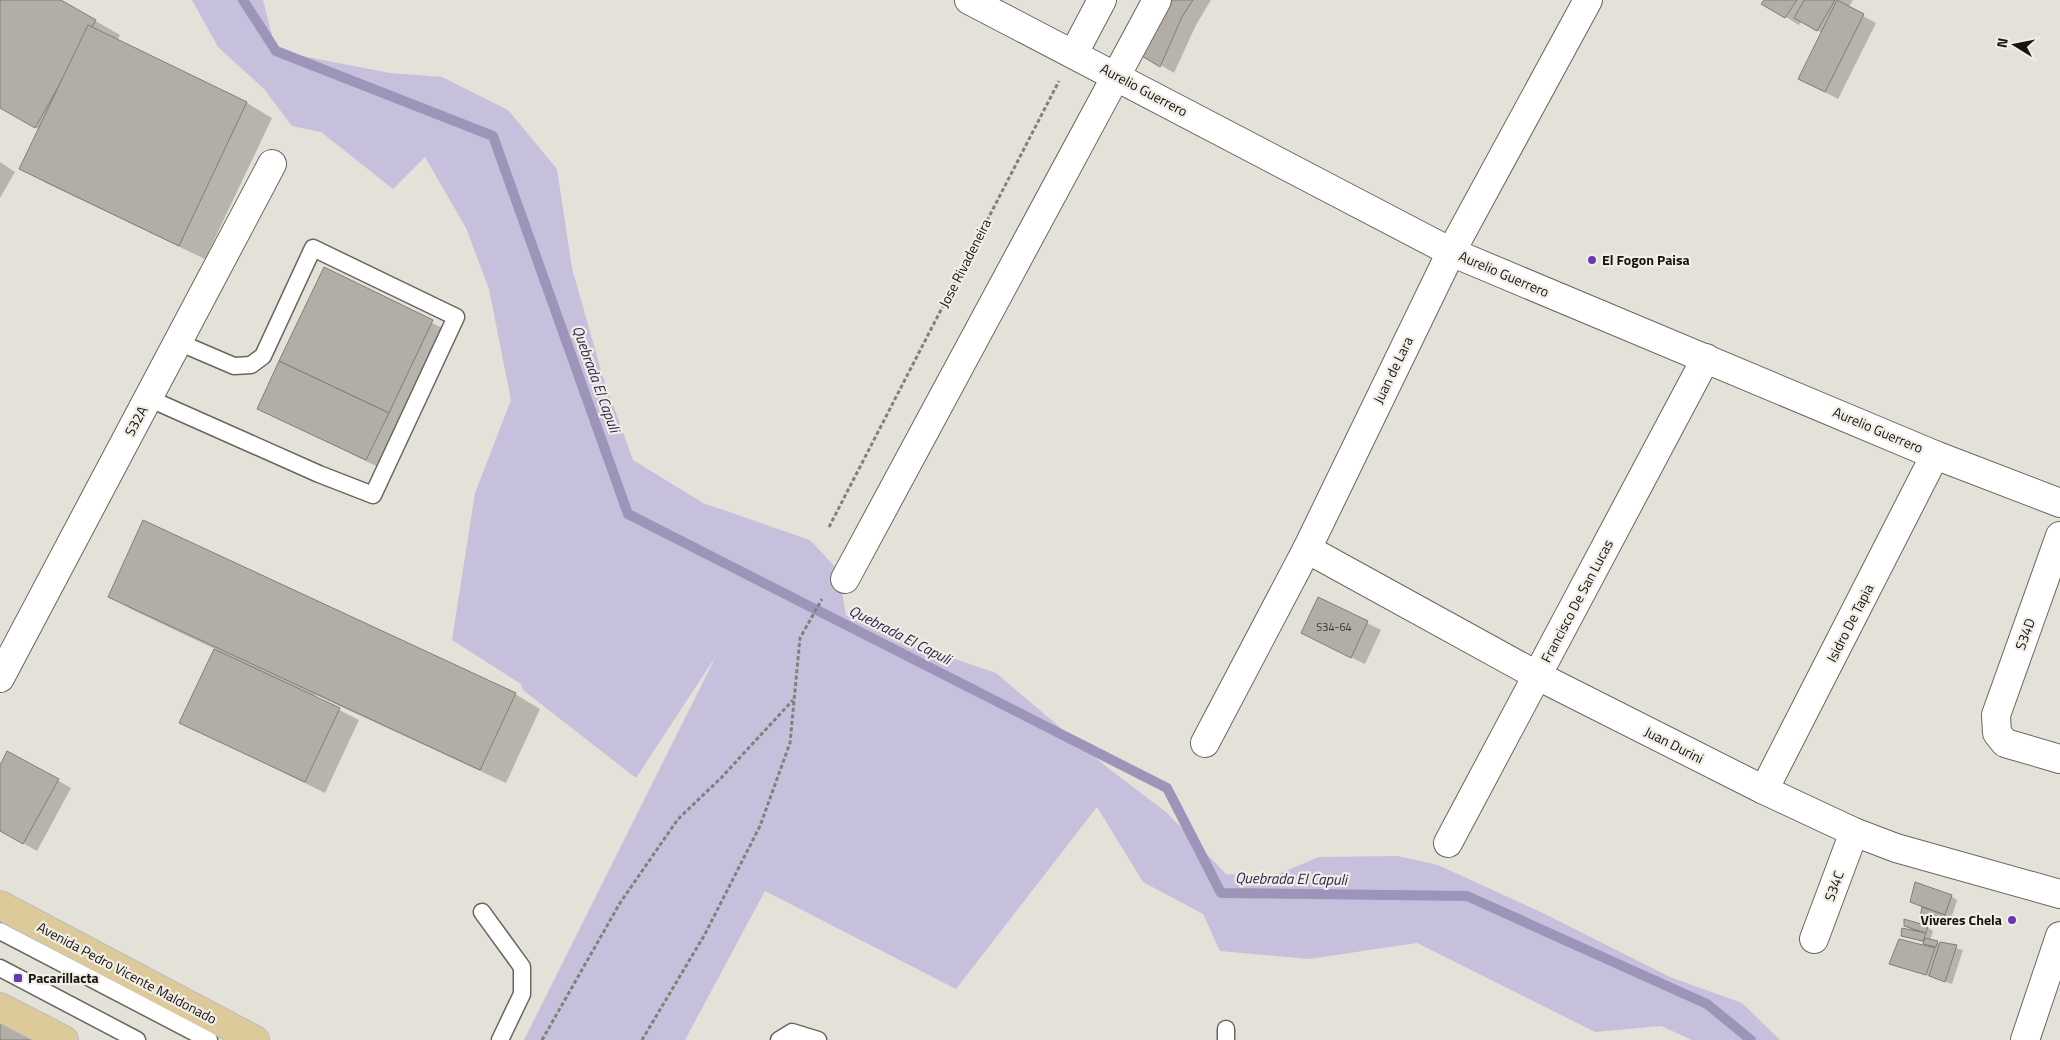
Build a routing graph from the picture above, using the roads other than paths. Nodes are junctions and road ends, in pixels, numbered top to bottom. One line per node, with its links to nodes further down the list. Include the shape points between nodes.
1 (969, 0): 5 (street, Aurelio Guerrero)
2 (1102, 0): 5 (street)
3 (1157, 0): 6 (street)
4 (1588, 0): 8 (street, Juan de Lara)
5 (1074, 53): 6 (street, Aurelio Guerrero)
6 (1118, 76): 8 (street, Aurelio Guerrero); 16 (street)
7 (272, 164): 9 (street, S32A)
8 (1451, 252): 10 (street, Aurelio Guerrero); 15 (street, Juan de Lara)
9 (178, 342): 11 (street, S32A); 11 (lane, via 234,366 250,365 263,356 313,248 456,317 373,494 319,474)
10 (1706, 358): 12 (street, Aurelio Guerrero); 17 (street, Francisco De San Lucas)
11 (148, 398): 18 (street, S32A)
12 (1935, 455): 13 (street, Aurelio Guerrero); 21 (street, Isidro De Tapia)
13 (2060, 503)
14 (2060, 536): 20 (street, S34D, via 1996,716 1997,733 2005,743)
15 (1307, 549): 17 (street, Juan Durini); 19 (street, Juan de Lara)
16 (845, 579)
17 (1538, 676): 21 (street, Juan Durini); 23 (street, Francisco De San Lucas)
18 (0, 678)
19 (1205, 743)
20 (2060, 759)
21 (1764, 790): 22 (street, Juan Durini)
22 (1854, 832): 24 (street, Juan Durini, via 1896,848); 29 (street, S34C)
23 (1448, 843)
24 (2060, 894)
25 (0, 905): 35 (main road, Avenida Pedro Vicente Maldonado)
26 (482, 912): 36 (lane, via 522,967 522,994)
27 (0, 931): 34 (lane)
28 (2060, 936): 39 (street)
29 (1814, 939)
30 (0, 968): 33 (lane)
31 (0, 1007): 32 (main road)
32 (64, 1040)
33 (137, 1040)
34 (209, 1040)
35 (255, 1040)
36 (500, 1040)
37 (779, 1040): 38 (lane, via 792,1032)
38 (818, 1040)
39 (2025, 1040)

